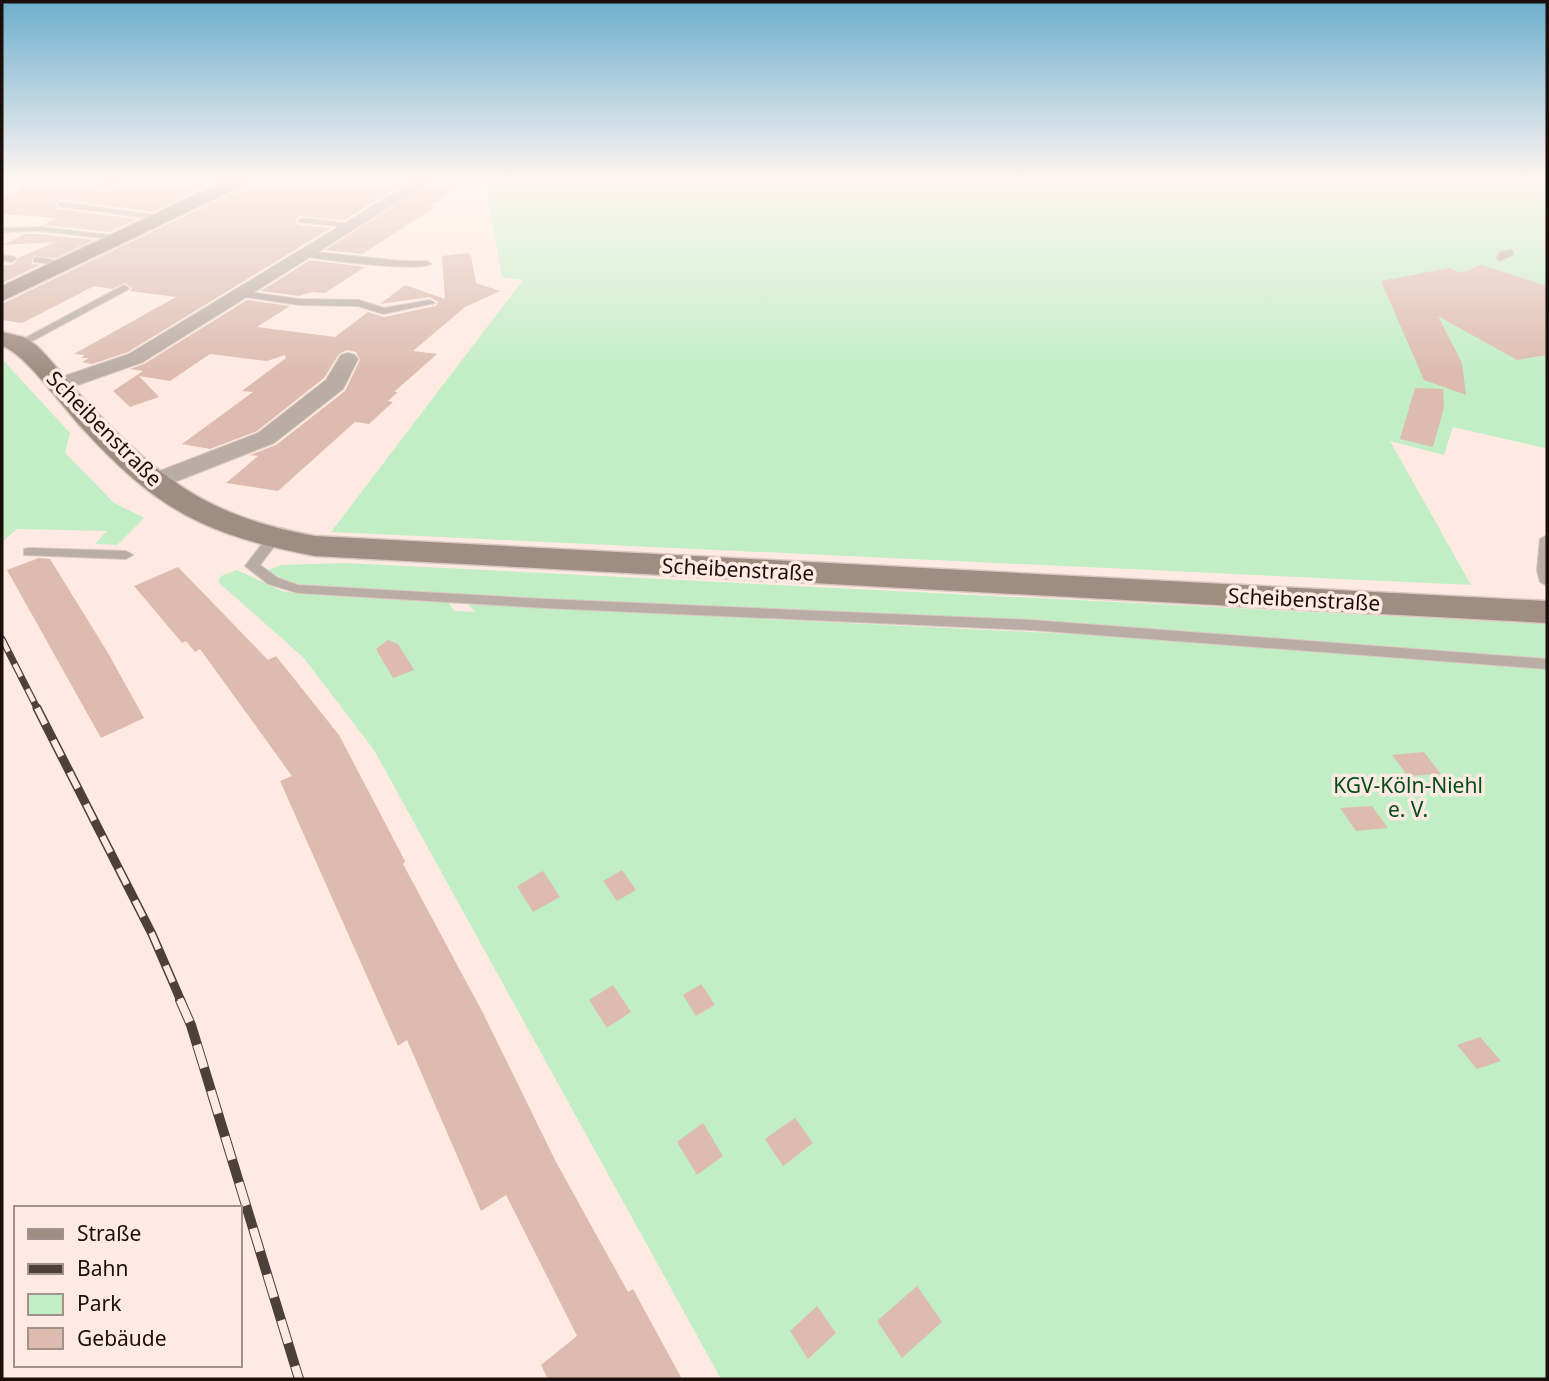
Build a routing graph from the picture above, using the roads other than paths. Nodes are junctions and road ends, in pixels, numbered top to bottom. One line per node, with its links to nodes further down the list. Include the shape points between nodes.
1 (105, 245): 7 (street)
2 (321, 245): 4 (street)
3 (1510, 253): 5 (lane)
4 (306, 254): 8 (lane); 11 (street)
5 (1500, 258)
6 (37, 260): 7 (lane)
7 (66, 264): 10 (street)
8 (427, 264)
9 (124, 288): 13 (lane)
10 (2, 294)
11 (241, 295): 12 (lane, via 359,303 383,311); 15 (street, via 124,364)
12 (430, 303)
13 (10, 341): 15 (street, Scheibenstraße)
14 (348, 359): 16 (street, via 335,384 266,438)
15 (58, 386): 16 (street, Scheibenstraße)
16 (153, 482): 17 (street, Scheibenstraße, via 225,523)
17 (273, 539): 22 (street, Scheibenstraße, via 362,550); 23 (lane, via 252,566 279,585 298,589 456,601 959,621)
18 (1547, 539): 21 (lane)
19 (29, 552): 20 (lane)
20 (126, 555)
21 (1547, 582)
22 (1547, 612)
23 (1547, 664)

